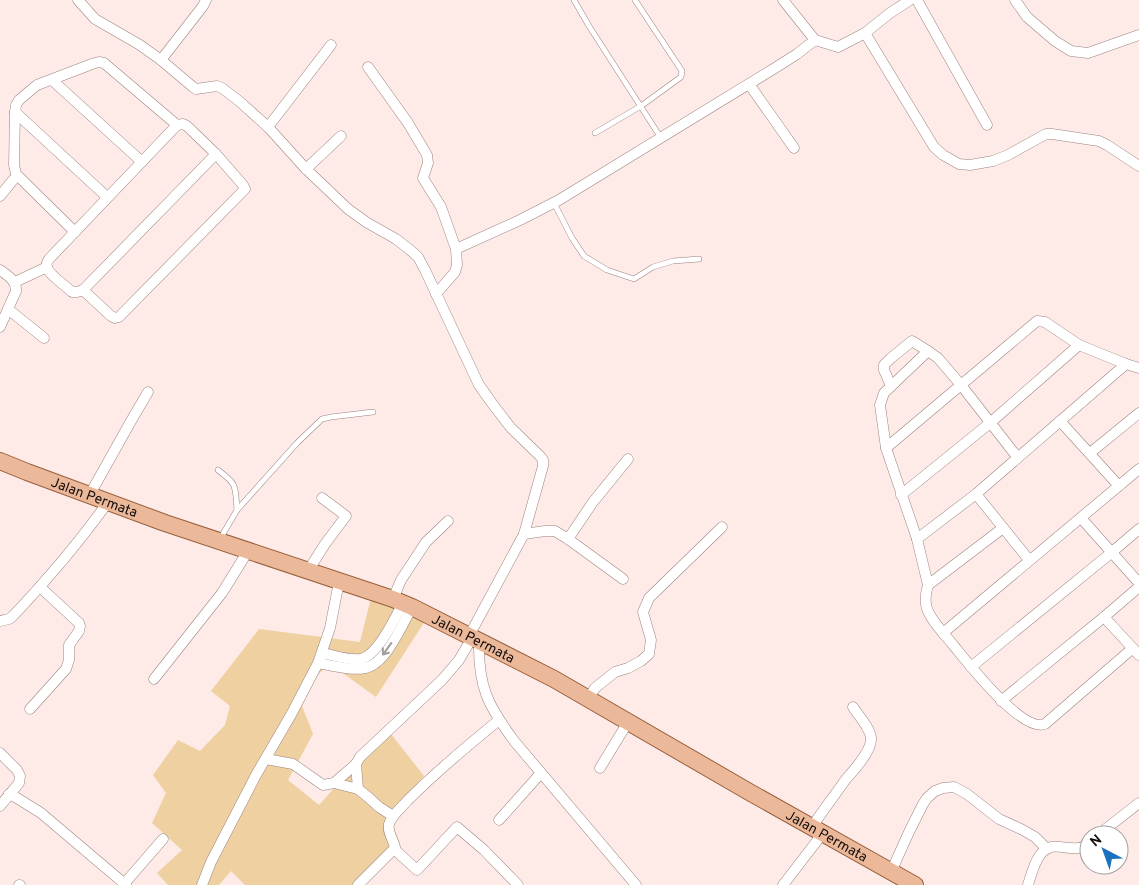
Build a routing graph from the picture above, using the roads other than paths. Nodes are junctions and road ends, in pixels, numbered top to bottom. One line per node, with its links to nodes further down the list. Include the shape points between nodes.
1 (206, 0): 13 (street)
2 (574, 0): 17 (lane)
3 (635, 0): 17 (lane, via 682,71 679,80)
4 (783, 0): 11 (street)
5 (910, 0): 9 (street)
6 (917, 0): 19 (street)
7 (1015, 0): 10 (street, via 1027,17 1071,51 1088,53)
8 (79, 1): 13 (street, via 95,19)
9 (865, 33): 11 (street, via 838,47); 28 (street, via 934,147 959,164 993,161 1052,134 1099,141)
10 (1139, 35)
11 (815, 40): 16 (street)
12 (331, 45): 21 (street)
13 (161, 60): 21 (street, via 196,89 222,88)
14 (368, 67): 35 (street, via 427,155 423,178 441,206)
15 (52, 80): 18 (street, via 37,85 19,100); 20 (street, via 92,64 104,63); 27 (street)
16 (749, 84): 24 (street); 25 (street)
17 (641, 106): 22 (lane); 24 (lane)
18 (15, 112): 32 (street); 34 (street, via 16,174)
19 (987, 125)
20 (177, 126): 26 (street, via 187,126); 27 (street)
21 (268, 127): 29 (street)
22 (595, 133)
23 (341, 136): 29 (street)
24 (661, 138): 33 (street)
25 (794, 148)
26 (216, 154): 40 (street); 40 (street, via 245,189 131,306 115,318)
27 (142, 162): 32 (street)
28 (1139, 166)
29 (306, 169): 41 (street, via 358,217 396,239 418,257)
30 (13, 180): 31 (street)
31 (0, 196)
32 (108, 198): 34 (street)
33 (554, 202): 35 (street); 36 (lane, via 584,256 607,270 634,279 653,267 673,261)
34 (75, 232): 37 (street, via 49,259)
35 (456, 249): 41 (street, via 455,272)
36 (699, 260)
37 (47, 267): 39 (street); 40 (street, via 72,292)
38 (0, 270): 39 (street)
39 (15, 282): 42 (street, via 16,291)
40 (83, 290)
41 (436, 294): 75 (street, via 479,385 511,428 543,460)
42 (8, 309): 43 (street); 44 (street)
43 (0, 327)
44 (44, 338)
45 (1079, 346): 47 (street); 49 (street, via 1045,322 1038,321); 55 (street)
46 (928, 351): 49 (street); 50 (street); 50 (street, via 912,341 885,363 884,370)
47 (1126, 364): 48 (street); 54 (street)
48 (1139, 368)
49 (961, 385): 55 (street); 56 (street)
50 (891, 386): 56 (street, via 884,393 880,405)
51 (148, 392): 66 (street)
52 (373, 412): 69 (lane, via 322,419)
53 (1139, 413): 57 (street)
54 (1060, 421): 57 (street); 58 (street)
55 (990, 423): 58 (street); 65 (street)
56 (886, 448): 65 (street)
57 (1090, 453): 63 (street)
58 (1018, 458): 64 (street)
59 (628, 459): 76 (street)
60 (0, 461): 66 (main road, Jalan Permata)
61 (1139, 469): 63 (street)
62 (218, 470): 69 (lane, via 236,488)
63 (1119, 486): 70 (street)
64 (976, 494): 73 (street); 77 (street)
65 (902, 495): 77 (street)
66 (89, 496): 68 (main road, Jalan Permata)
67 (322, 498): 82 (street, via 346,516)
68 (108, 502): 78 (main road, Jalan Permata); 87 (street)
69 (237, 510): 78 (lane)
70 (1081, 518): 80 (street); 81 (street)
71 (448, 521): 89 (street, via 426,542 401,580)
72 (722, 527): 99 (street, via 649,598 643,612 651,640 649,654 605,680)
73 (1004, 528): 81 (street); 86 (street)
74 (1139, 529): 80 (street)
75 (524, 534): 76 (street, via 555,531); 93 (street)
76 (568, 539): 83 (street)
77 (917, 539): 86 (street)
78 (218, 542): 79 (main road, Jalan Permata)
79 (248, 551): 82 (main road, Jalan Permata); 98 (street, via 222,594)
80 (1111, 553): 85 (street); 97 (street)
81 (1029, 560): 92 (street)
82 (308, 571): 84 (main road, Jalan Permata)
83 (623, 579)
84 (339, 582): 89 (main road, Jalan Permata); 95 (street)
85 (1139, 583)
86 (928, 585): 92 (street, via 926,604 929,615)
87 (40, 587): 91 (street, via 12,617); 102 (street, via 80,626 69,645 66,669)
88 (1139, 587): 90 (street)
89 (403, 603): 93 (main road, Jalan Permata); 95 (street, via 381,642 368,656 354,659); 96 (street, one-way to 96, via 389,648 372,666 354,668)
90 (1104, 617): 94 (street); 100 (street)
91 (0, 621)
92 (943, 633): 97 (street)
93 (474, 638): 99 (main road, Jalan Permata); 103 (street, via 483,688); 107 (street, via 442,680)
94 (1136, 651): 100 (street, via 1041,726 1036,726)
95 (322, 653): 96 (street)
96 (318, 663): 106 (street)
97 (971, 667): 100 (street)
98 (154, 679)
99 (588, 699): 104 (main road, Jalan Permata)
100 (1001, 701)
101 (853, 707): 118 (street, via 871,735 871,742 864,757 820,815)
102 (30, 709)
103 (499, 720): 109 (street); 115 (street, via 431,777)
104 (628, 722): 108 (street); 118 (main road, Jalan Permata)
105 (0, 753): 112 (street, via 20,776 19,783)
106 (266, 759): 110 (street, via 293,764 323,786); 125 (street)
107 (356, 764): 110 (street); 111 (street)
108 (600, 768)
109 (541, 773): 116 (street); 128 (street)
110 (334, 783): 111 (street)
111 (358, 789): 115 (street)
112 (9, 794): 114 (street); 124 (street, via 41,814)
113 (1139, 803): 117 (street)
114 (0, 806)
115 (393, 816): 121 (street, via 389,829)
116 (500, 820)
117 (1111, 825)
118 (818, 830): 123 (main road, Jalan Permata); 129 (street)
119 (163, 839): 124 (street)
120 (1079, 847): 122 (street)
121 (394, 849): 126 (street); 127 (street, via 417,870 457,827)
122 (1047, 849): 123 (street, via 1035,837 999,819 967,794 954,788 943,788 923,804); 131 (street, via 1037,860)
123 (891, 872): 130 (main road, Jalan Permata)
124 (125, 884)
125 (202, 885)
126 (358, 885)
127 (518, 885)
128 (636, 885)
129 (783, 885)
130 (916, 885)
131 (1028, 885)

